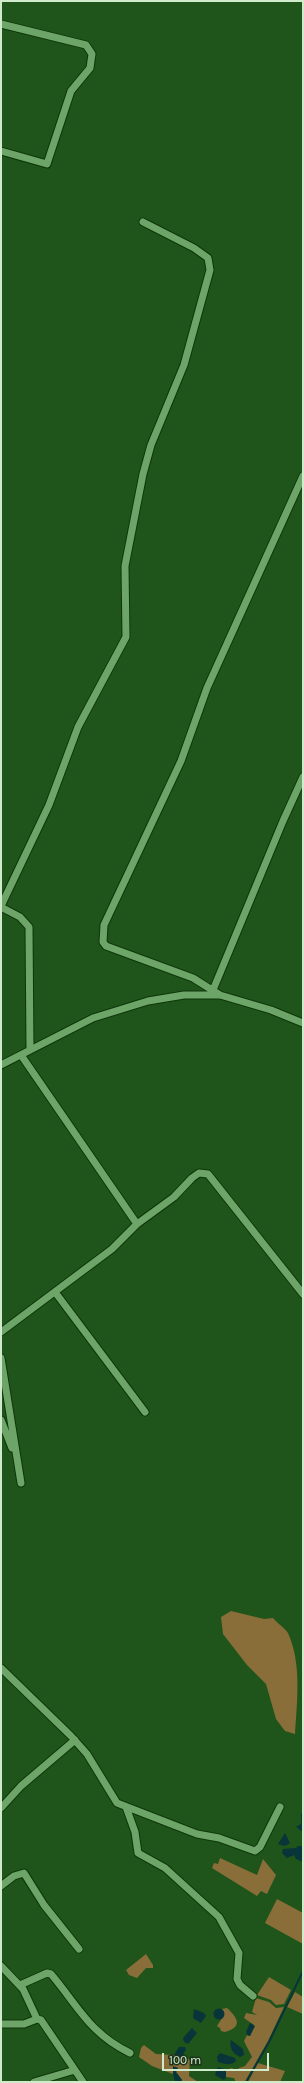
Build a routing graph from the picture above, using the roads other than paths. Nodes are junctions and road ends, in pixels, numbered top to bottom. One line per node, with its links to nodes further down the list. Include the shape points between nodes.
1 (1, 24): 2 (street, via 86,45 92,54 90,68 71,91 47,164)
2 (1, 151)
3 (143, 222): 6 (street, via 208,258 210,270 184,365 151,445 143,474 125,566 126,637 78,727 48,805)
4 (303, 476): 7 (street, via 207,688 181,761 104,925 103,942 106,946 193,978)
5 (303, 777): 7 (street)
6 (1, 907): 10 (street, via 20,917 29,927)
7 (213, 990): 8 (street)
8 (220, 995): 9 (street, via 271,1010); 10 (street, via 184,995 148,1001 92,1018)
9 (303, 1023)
10 (30, 1049): 11 (street)
11 (21, 1055): 12 (street); 13 (street)
12 (1, 1065)
13 (138, 1224): 14 (street, via 112,1249); 15 (street, via 174,1197 192,1178 199,1173 208,1174)
14 (55, 1292): 16 (street); 18 (street)
15 (303, 1294)
16 (1, 1332)
17 (1, 1358): 19 (street, via 21,1483 12,1446)
18 (145, 1412)
19 (1, 1420)
20 (1, 1668): 21 (street)
21 (75, 1740): 22 (street, via 87,1754 113,1800); 24 (street, via 21,1786)
22 (126, 1807): 23 (street, via 197,1834 219,1838 255,1851 260,1847); 29 (street, via 135,1832 138,1853 165,1868 219,1918 239,1953 237,1978 240,1985)
23 (280, 1807)
24 (1, 1808)
25 (1, 1886): 26 (street, via 14,1876 24,1873 44,1905)
26 (79, 1949)
27 (1, 1966): 28 (street)
28 (20, 1985): 30 (street, via 28,1996); 32 (street, via 41,1975 51,1974 98,2033)
29 (254, 1996)
30 (37, 2019): 31 (street, via 24,2024); 33 (street, via 41,2020)
31 (1, 2024)
32 (130, 2053)
33 (75, 2070): 34 (street); 35 (street)
34 (34, 2082)
35 (83, 2082)

